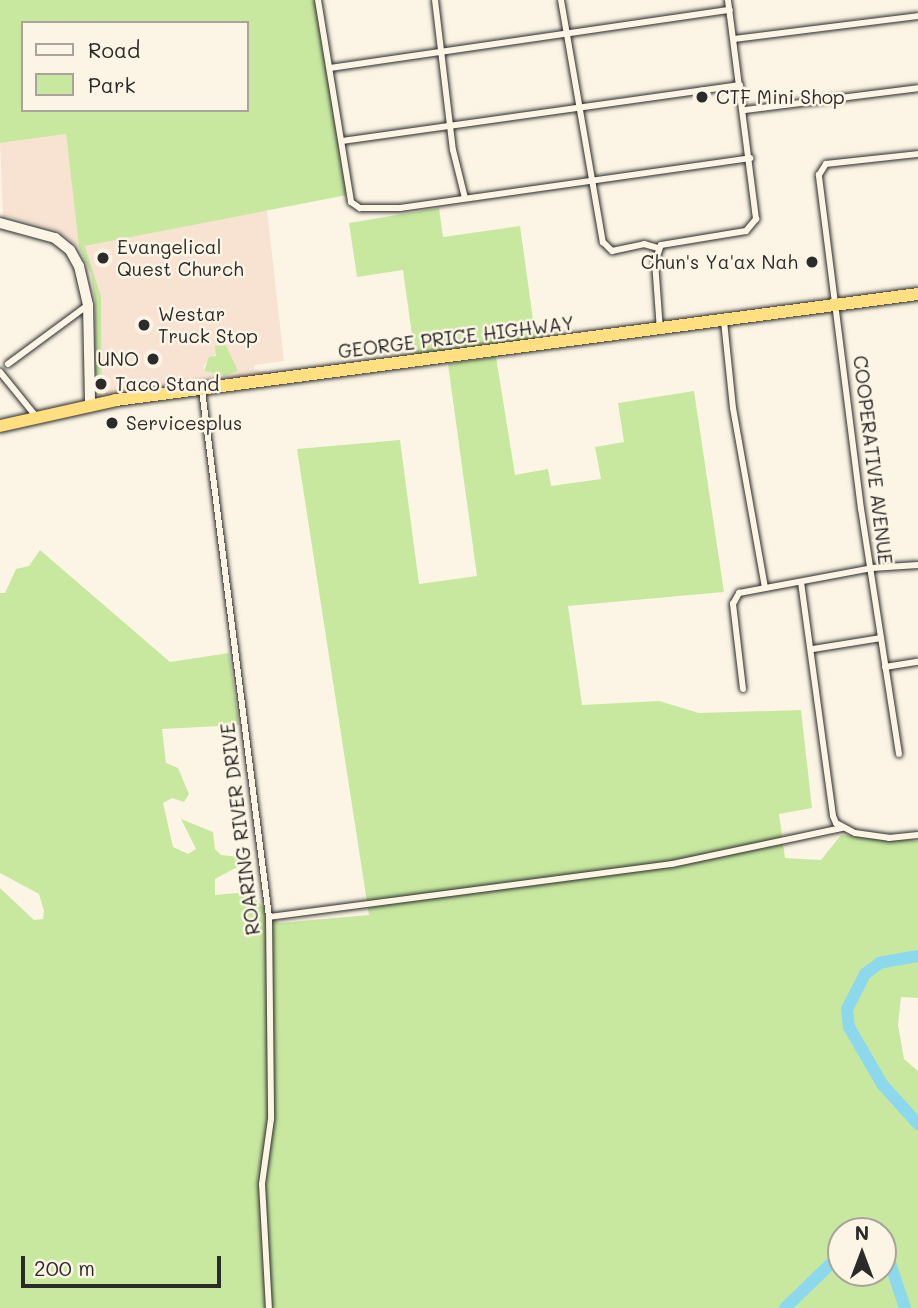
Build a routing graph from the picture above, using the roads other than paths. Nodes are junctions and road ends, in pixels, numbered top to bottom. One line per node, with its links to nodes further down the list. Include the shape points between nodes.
1 (318, 0): 10 (street)
2 (435, 0): 9 (street)
3 (561, 0): 7 (street)
4 (728, 0): 5 (street)
5 (730, 10): 7 (street); 8 (street)
6 (918, 16): 8 (street)
7 (567, 36): 9 (street); 13 (street)
8 (734, 39): 11 (street)
9 (442, 54): 10 (street); 15 (street)
10 (330, 68): 16 (street)
11 (740, 85): 13 (street); 14 (street)
12 (918, 88): 14 (street)
13 (581, 105): 15 (street); 19 (street)
14 (745, 110): 18 (street)
15 (451, 126): 16 (street); 20 (street)
16 (342, 141): 20 (street, via 351,202 360,208 400,208)
17 (918, 154): 25 (street, COOPERATIVE AVENUE, via 826,164 820,170)
18 (750, 158): 19 (street); 22 (street, via 757,212 751,229 670,241)
19 (591, 178): 20 (street); 22 (street, via 604,246 617,251 644,244)
20 (464, 198)
21 (2, 226): 24 (street, via 64,244 79,266)
22 (658, 248): 27 (street)
23 (918, 294): 25 (highway, GEORGE PRICE HIGHWAY)
24 (88, 304): 28 (street); 31 (street)
25 (837, 306): 26 (highway, GEORGE PRICE HIGHWAY); 35 (street, COOPERATIVE AVENUE)
26 (724, 321): 27 (highway, GEORGE PRICE HIGHWAY); 37 (street, via 733,408 743,442)
27 (660, 330): 30 (highway, GEORGE PRICE HIGHWAY)
28 (8, 364)
29 (0, 372): 32 (street)
30 (202, 390): 31 (highway, GEORGE PRICE HIGHWAY); 46 (street, ROARING RIVER DRIVE)
31 (90, 404): 32 (highway, GEORGE PRICE HIGHWAY)
32 (34, 414): 33 (highway, GEORGE PRICE HIGHWAY)
33 (0, 425)
34 (918, 565): 35 (street)
35 (872, 568): 36 (street); 38 (street, COOPERATIVE AVENUE)
36 (802, 582): 37 (street); 39 (street)
37 (765, 587): 42 (street, via 734,598)
38 (881, 638): 39 (street); 41 (street, COOPERATIVE AVENUE)
39 (813, 649): 44 (street, via 829,798)
40 (918, 662): 41 (street)
41 (885, 667): 43 (street, COOPERATIVE AVENUE)
42 (743, 689)
43 (899, 754)
44 (842, 828): 45 (street, via 889,838); 46 (street, via 672,864)
45 (918, 835)
46 (269, 917): 47 (street, ROARING RIVER DRIVE, via 271,1119 261,1184)
47 (269, 1308)

